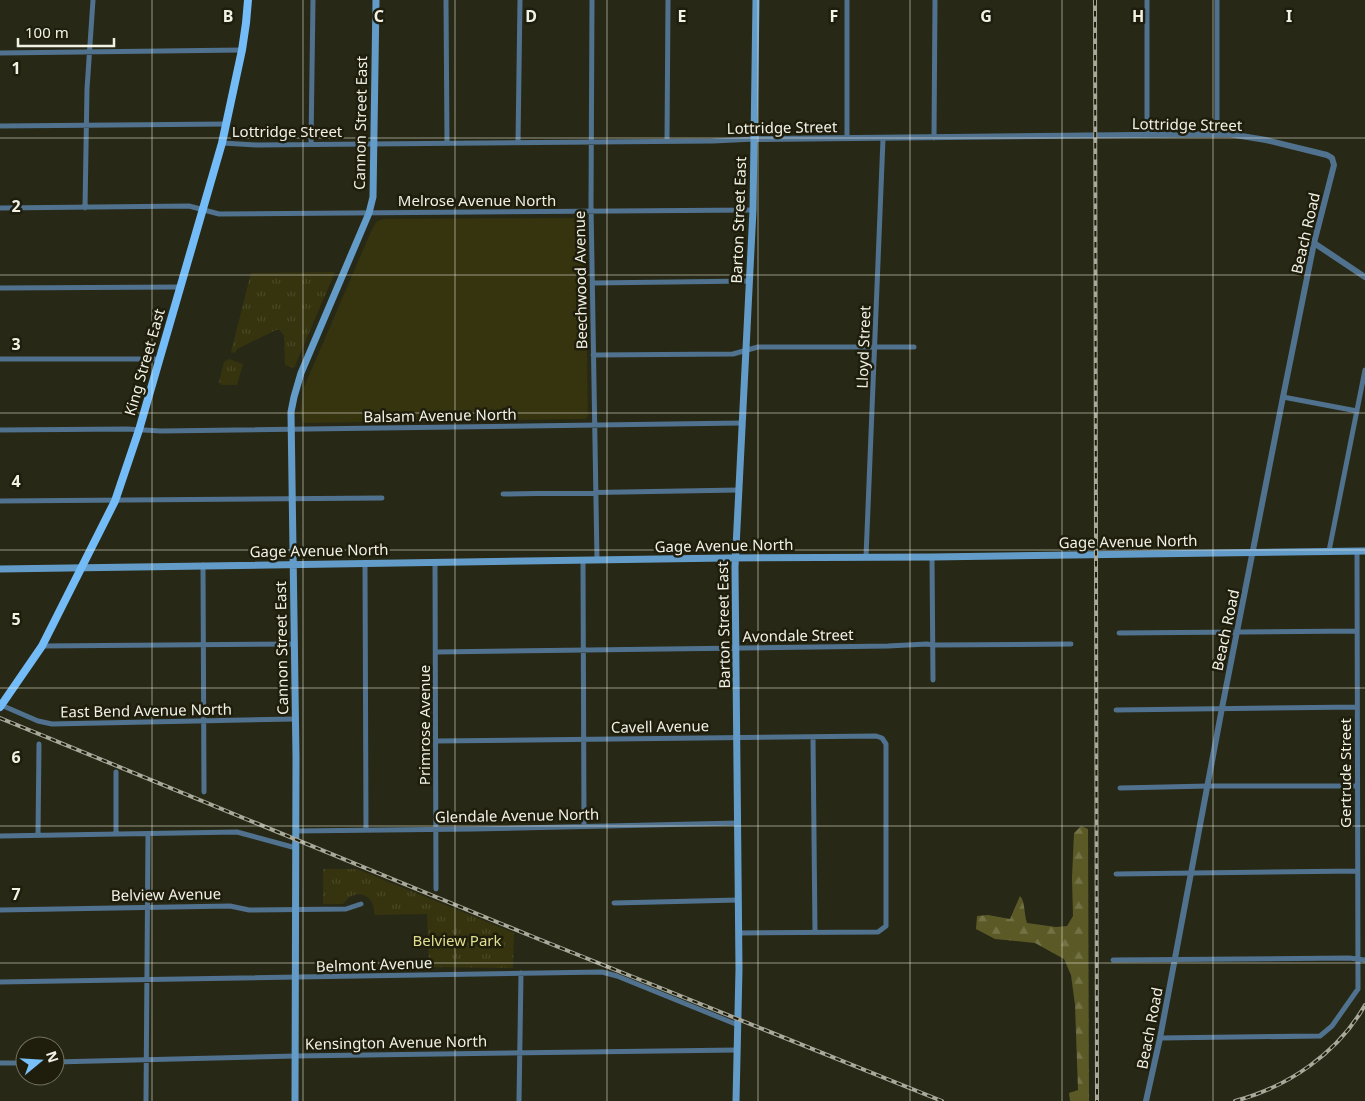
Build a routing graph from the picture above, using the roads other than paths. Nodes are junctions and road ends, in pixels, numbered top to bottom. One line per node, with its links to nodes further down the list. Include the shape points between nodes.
1 (93, 0): 16 (street)
2 (248, 0): 14 (main road, King Street East)
3 (313, 0): 31 (street)
4 (376, 0): 30 (main road, Cannon Street East)
5 (446, 0): 32 (street)
6 (520, 0): 28 (street)
7 (592, 0): 26 (street, Beechwood Avenue)
8 (668, 0): 27 (street)
9 (756, 0): 24 (main road, Barton Street East)
10 (847, 0): 22 (street)
11 (934, 0): 23 (street)
12 (1147, 0): 21 (street)
13 (1217, 0): 20 (street)
14 (242, 50): 16 (street); 17 (main road, King Street East)
15 (0, 52): 16 (street)
16 (90, 53): 19 (street)
17 (227, 124): 19 (street); 29 (main road, King Street East)
18 (0, 126): 19 (street)
19 (87, 126): 35 (street)
20 (1217, 134): 21 (street, Lottridge Street); 33 (street, Lottridge Street, via 1241,135 1309,150 1332,158)
21 (1147, 135): 23 (street, Lottridge Street)
22 (846, 138): 24 (street, Lottridge Street); 25 (street, Lottridge Street)
23 (934, 138): 25 (street, Lottridge Street)
24 (755, 139): 27 (street, Lottridge Street); 37 (main road, Barton Street East)
25 (883, 139): 47 (street, Lloyd Street)
26 (591, 141): 27 (street, Lottridge Street); 28 (street, Lottridge Street); 38 (street, Beechwood Avenue)
27 (667, 141)
28 (518, 142): 32 (street, Lottridge Street)
29 (222, 143): 31 (street, Lottridge Street); 36 (main road, King Street East)
30 (375, 143): 31 (street, Lottridge Street); 32 (street, Lottridge Street); 39 (main road, Cannon Street East, via 374,188)
31 (311, 144)
32 (447, 144)
33 (1334, 165): 40 (street, Beach Road)
34 (0, 208): 35 (street, Melrose Avenue North)
35 (84, 208): 36 (street, Melrose Avenue North, via 190,206)
36 (203, 209): 39 (street, Melrose Avenue North, via 214,214); 44 (main road, King Street East)
37 (753, 210): 38 (street, Melrose Avenue North); 42 (main road, Barton Street East)
38 (591, 212): 39 (street, Melrose Avenue North); 43 (street, Beechwood Avenue)
39 (369, 213): 57 (main road, Cannon Street East, via 302,373 294,397)
40 (1314, 243): 41 (street); 53 (street, Beach Road)
41 (1365, 277)
42 (749, 282): 43 (street); 48 (main road, Barton Street East)
43 (593, 283): 49 (street, Beechwood Avenue)
44 (180, 287): 45 (street); 51 (main road, King Street East)
45 (0, 288)
46 (914, 347): 47 (street)
47 (876, 348): 48 (street, via 758,347); 70 (street, Lloyd Street)
48 (745, 350): 49 (street, via 733,354); 55 (main road, Barton Street East)
49 (593, 355): 56 (street, Beechwood Avenue)
50 (0, 359): 51 (street)
51 (158, 359): 59 (main road, King Street East)
52 (1365, 370): 54 (street)
53 (1283, 397): 54 (street); 69 (street, Beach Road)
54 (1356, 411): 67 (street)
55 (742, 423): 56 (street, Balsam Avenue North); 60 (main road, Barton Street East)
56 (595, 425): 57 (street, Balsam Avenue North); 61 (street, Beechwood Avenue)
57 (291, 429): 59 (street, Balsam Avenue North); 63 (main road, Cannon Street East)
58 (0, 430): 59 (street, Balsam Avenue North)
59 (139, 430): 66 (main road, King Street East)
60 (739, 490): 61 (street); 72 (main road, Barton Street East)
61 (596, 493): 62 (street); 74 (street, Beechwood Avenue)
62 (503, 494)
63 (292, 498): 64 (street); 66 (street); 77 (main road, Cannon Street East)
64 (382, 498)
65 (0, 501): 66 (street)
66 (115, 501): 79 (main road, King Street East)
67 (1329, 551): 68 (main road, Gage Avenue North); 69 (main road, Gage Avenue North)
68 (1361, 551): 81 (street, Gertrude Street)
69 (1254, 553): 71 (main road, Gage Avenue North); 82 (street, Beach Road)
70 (866, 557): 71 (main road, Gage Avenue North); 72 (main road, Gage Avenue North)
71 (932, 557): 87 (street)
72 (735, 558): 74 (main road, Gage Avenue North); 89 (main road, Barton Street East)
73 (582, 560): 74 (main road, Gage Avenue North); 75 (main road, Gage Avenue North); 90 (street)
74 (597, 560)
75 (435, 562): 76 (main road, Gage Avenue North); 91 (street, Primrose Avenue)
76 (365, 563): 77 (main road, Gage Avenue North); 112 (street)
77 (294, 564): 78 (main road, Gage Avenue North); 84 (main road, Cannon Street East)
78 (203, 565): 79 (main road, Gage Avenue North); 86 (street)
79 (82, 567): 80 (main road, Gage Avenue North); 88 (main road, King Street East)
80 (0, 569)
81 (1357, 630): 82 (street); 94 (street, Gertrude Street)
82 (1237, 631): 83 (street); 95 (street, Beach Road)
83 (1119, 633)
84 (295, 644): 86 (street); 97 (main road, Cannon Street East)
85 (1071, 644): 87 (street, Avondale Street)
86 (203, 645): 88 (street); 98 (street)
87 (933, 645): 89 (street, Avondale Street); 92 (street)
88 (42, 646): 93 (main road, King Street East)
89 (737, 648): 90 (street, Avondale Street); 100 (main road, Barton Street East)
90 (583, 651): 91 (street, Avondale Street); 101 (street)
91 (436, 652): 102 (street, Primrose Avenue)
92 (933, 680)
93 (1, 706): 98 (street, East Bend Avenue North, via 52,724)
94 (1357, 707): 95 (street); 106 (street, Gertrude Street)
95 (1222, 708): 96 (street); 105 (street, Beach Road)
96 (1116, 710)
97 (295, 719): 98 (street, East Bend Avenue North); 113 (main road, Cannon Street East)
98 (204, 721): 108 (street)
99 (813, 737): 100 (street, Cavell Avenue); 129 (street); 129 (street, Cavell Avenue, via 876,736 886,744 886,926 878,932)
100 (738, 738): 101 (street, Cavell Avenue); 109 (main road, Barton Street East)
101 (584, 739): 102 (street, Cavell Avenue); 110 (street)
102 (436, 741): 111 (street, Primrose Avenue)
103 (39, 744): 116 (street)
104 (116, 772): 114 (street)
105 (1208, 786): 106 (street); 107 (street); 120 (street, Beach Road)
106 (1357, 786): 119 (street, Gertrude Street)
107 (1120, 788)
108 (204, 792)
109 (738, 824): 110 (street, Glendale Avenue North); 123 (main road, Barton Street East)
110 (584, 826): 111 (street, Glendale Avenue North)
111 (437, 829): 112 (street, Glendale Avenue North); 122 (street, Primrose Avenue)
112 (366, 830): 113 (street, Glendale Avenue North)
113 (296, 831): 118 (main road, Cannon Street East)
114 (116, 834): 115 (street); 116 (street)
115 (148, 834): 118 (street, via 237,832); 126 (street)
116 (38, 835): 117 (street)
117 (0, 836)
118 (296, 848): 128 (main road, Cannon Street East)
119 (1358, 871): 120 (street); 131 (street, Gertrude Street)
120 (1192, 873): 121 (street); 133 (street, Beach Road)
121 (1116, 874)
122 (436, 889)
123 (738, 900): 124 (street); 130 (main road, Barton Street East)
124 (614, 903)
125 (361, 904): 128 (street, Belview Avenue, via 346,909)
126 (147, 907): 127 (street, Belview Avenue); 128 (street, Belview Avenue, via 230,906 249,910); 137 (street)
127 (0, 910)
128 (296, 910): 136 (main road, Cannon Street East)
129 (815, 932): 130 (street)
130 (739, 933): 139 (main road, Barton Street East)
131 (1358, 959): 133 (street); 134 (street); 140 (street, Gertrude Street, via 1355,995 1332,1026 1320,1036)
132 (1114, 960): 133 (street)
133 (1175, 960): 140 (street, Beach Road)
134 (1365, 960)
135 (521, 973): 136 (street, Belmont Avenue); 139 (street, Belmont Avenue, via 602,972); 142 (street)
136 (296, 978): 137 (street, Belmont Avenue); 143 (main road, Cannon Street East)
137 (147, 980): 138 (street, Belmont Avenue); 144 (street)
138 (0, 982)
139 (738, 1025): 141 (main road, Barton Street East)
140 (1160, 1038): 152 (street, Beach Road)
141 (737, 1050): 142 (street, Kensington Avenue North); 151 (main road, Barton Street East)
142 (520, 1053): 143 (street, Kensington Avenue North); 150 (street)
143 (296, 1056): 144 (street, Kensington Avenue North); 149 (main road, Cannon Street East)
144 (146, 1060): 145 (street, Kensington Avenue North); 148 (street)
145 (65, 1062)
146 (15, 1063): 147 (street)
147 (0, 1064)
148 (146, 1101)
149 (295, 1101)
150 (519, 1101)
151 (736, 1101)
152 (1146, 1101)

